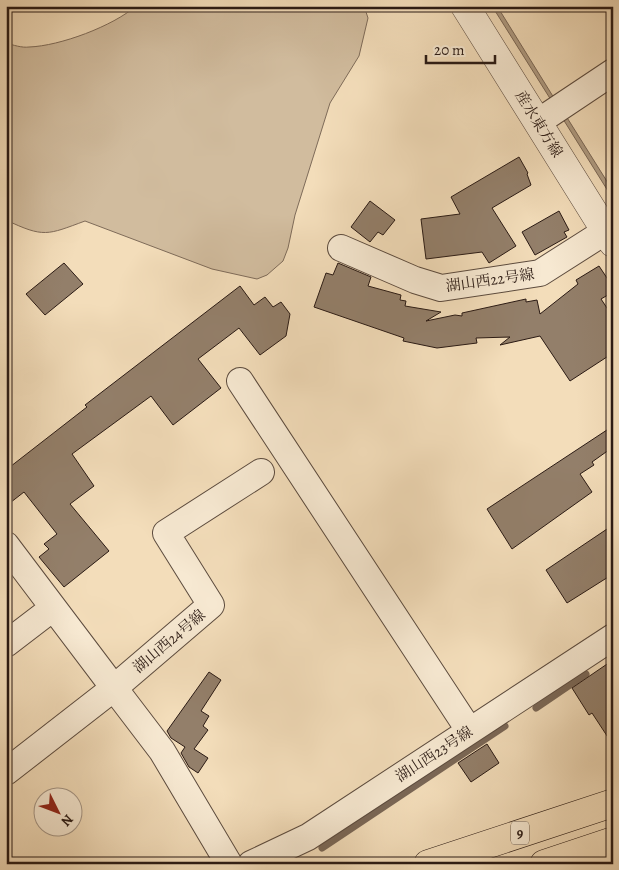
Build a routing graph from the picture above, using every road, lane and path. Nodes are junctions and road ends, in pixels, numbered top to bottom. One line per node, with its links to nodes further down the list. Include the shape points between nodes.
1 (465, 6): 3 (street, 産水東方線)
2 (613, 72): 3 (street)
3 (538, 122): 4 (street, 産水東方線)
4 (609, 237): 5 (street, 湖山西22号線, via 540,274 441,288)
5 (341, 248)
6 (240, 381): 13 (street)
7 (262, 472): 12 (street, 湖山西24号線, via 166,533 211,605)
8 (6, 545): 9 (street)
9 (54, 608): 11 (street); 12 (street)
10 (613, 637): 13 (street, 湖山西23号線)
11 (6, 644)
12 (114, 688): 14 (street); 17 (street, via 162,751)
13 (469, 730): 18 (street, 湖山西23号線, via 308,836)
14 (6, 772)
15 (613, 803): 19 (highway, 9)
16 (613, 841): 20 (highway)
17 (229, 864)
18 (251, 864)
19 (428, 864)
20 (544, 864)

